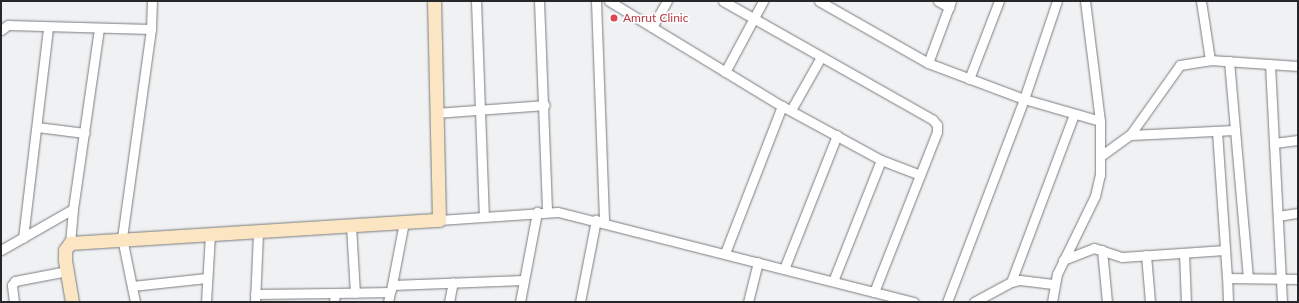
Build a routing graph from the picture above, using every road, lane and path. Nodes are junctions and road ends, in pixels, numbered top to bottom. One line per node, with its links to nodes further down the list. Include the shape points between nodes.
1 (152, 1): 22 (street)
2 (434, 1): 36 (street)
3 (476, 1): 34 (street)
4 (539, 1): 32 (street)
5 (596, 1): 57 (street)
6 (609, 1): 19 (street)
7 (667, 1): 19 (street)
8 (723, 1): 17 (street)
9 (763, 1): 17 (street)
10 (819, 1): 26 (street)
11 (938, 1): 16 (street)
12 (999, 1): 30 (street)
13 (1057, 1): 31 (street)
14 (1085, 1): 38 (street)
15 (1201, 1): 24 (street)
16 (950, 4): 26 (street)
17 (753, 19): 23 (street); 29 (street)
18 (48, 27): 20 (street); 21 (street, via 8,25); 39 (street)
19 (652, 27): 29 (street)
20 (99, 29): 22 (street); 42 (street)
21 (1, 30)
22 (151, 30): 63 (street)
23 (821, 57): 35 (street); 49 (street, via 933,120 937,132)
24 (1210, 60): 25 (street); 44 (street, via 1180,65)
25 (1229, 62): 27 (street); 40 (street)
26 (928, 63): 30 (street)
27 (1270, 64): 28 (street); 46 (street)
28 (1298, 66)
29 (725, 72): 33 (street)
30 (969, 79): 31 (street)
31 (1024, 99): 37 (street); 101 (street)
32 (545, 105): 34 (street); 51 (street)
33 (782, 106): 35 (street); 69 (street)
34 (480, 110): 36 (street); 54 (street)
35 (791, 110): 43 (street)
36 (436, 112): 56 (street)
37 (1074, 114): 38 (street); 83 (street)
38 (1100, 121): 47 (street)
39 (37, 127): 42 (street); 62 (street)
40 (1235, 130): 41 (street); 77 (street)
41 (1217, 131): 44 (street); 67 (street)
42 (85, 133): 50 (street)
43 (837, 135): 48 (street); 73 (street)
44 (1130, 135): 47 (street)
45 (1298, 140): 46 (street)
46 (1274, 142): 55 (street)
47 (1102, 155): 71 (street, via 1095,196)
48 (881, 160): 49 (street); 81 (street)
49 (920, 175): 87 (street)
50 (73, 209): 62 (street); 64 (street)
51 (547, 211): 52 (street); 57 (street)
52 (537, 212): 54 (street); 80 (street)
53 (1298, 213): 55 (street)
54 (484, 216): 56 (street)
55 (1278, 216): 78 (street)
56 (439, 220): 58 (street)
57 (600, 221): 69 (street); 98 (street)
58 (404, 222): 59 (street); 86 (street)
59 (352, 226): 60 (street); 88 (street)
60 (258, 232): 61 (street); 89 (street)
61 (210, 234): 63 (street); 75 (street)
62 (23, 238): 65 (street)
63 (122, 238): 64 (street); 85 (street)
64 (70, 243): 74 (street, via 65,250)
65 (1, 250)
66 (1102, 250): 70 (street, via 1115,256); 71 (street, via 1088,249); 104 (street)
67 (1225, 250): 68 (street); 76 (street)
68 (1184, 252): 70 (street); 106 (street)
69 (725, 253): 72 (street)
70 (1146, 255): 105 (street)
71 (1064, 260): 84 (street)
72 (758, 262): 73 (street); 99 (street)
73 (784, 268): 81 (street)
74 (67, 271): 91 (street, via 15,281 12,285); 92 (street)
75 (207, 278): 85 (street); 94 (street)
76 (1227, 278): 77 (street); 107 (street)
77 (1248, 278): 78 (street)
78 (1281, 278): 79 (street); 108 (street)
79 (1298, 279)
80 (524, 280): 82 (street); 97 (street)
81 (833, 281): 87 (street)
82 (454, 282): 86 (street); 96 (street)
83 (1011, 282): 84 (street, via 1020,280); 102 (street)
84 (1053, 284): 103 (street)
85 (132, 286): 93 (street)
86 (391, 288): 88 (street); 95 (street)
87 (874, 292): 100 (street)
88 (355, 293): 90 (street)
89 (255, 298): 90 (street)
90 (334, 298)
91 (14, 302)
92 (72, 302)
93 (135, 302)
94 (206, 302)
95 (388, 302)
96 (449, 302)
97 (520, 302)
98 (580, 302)
99 (748, 302)
100 (914, 302)
101 (947, 302)
102 (974, 302)
103 (1052, 302)
104 (1107, 302)
105 (1150, 302)
106 (1186, 302)
107 (1228, 302)
108 (1282, 302)

